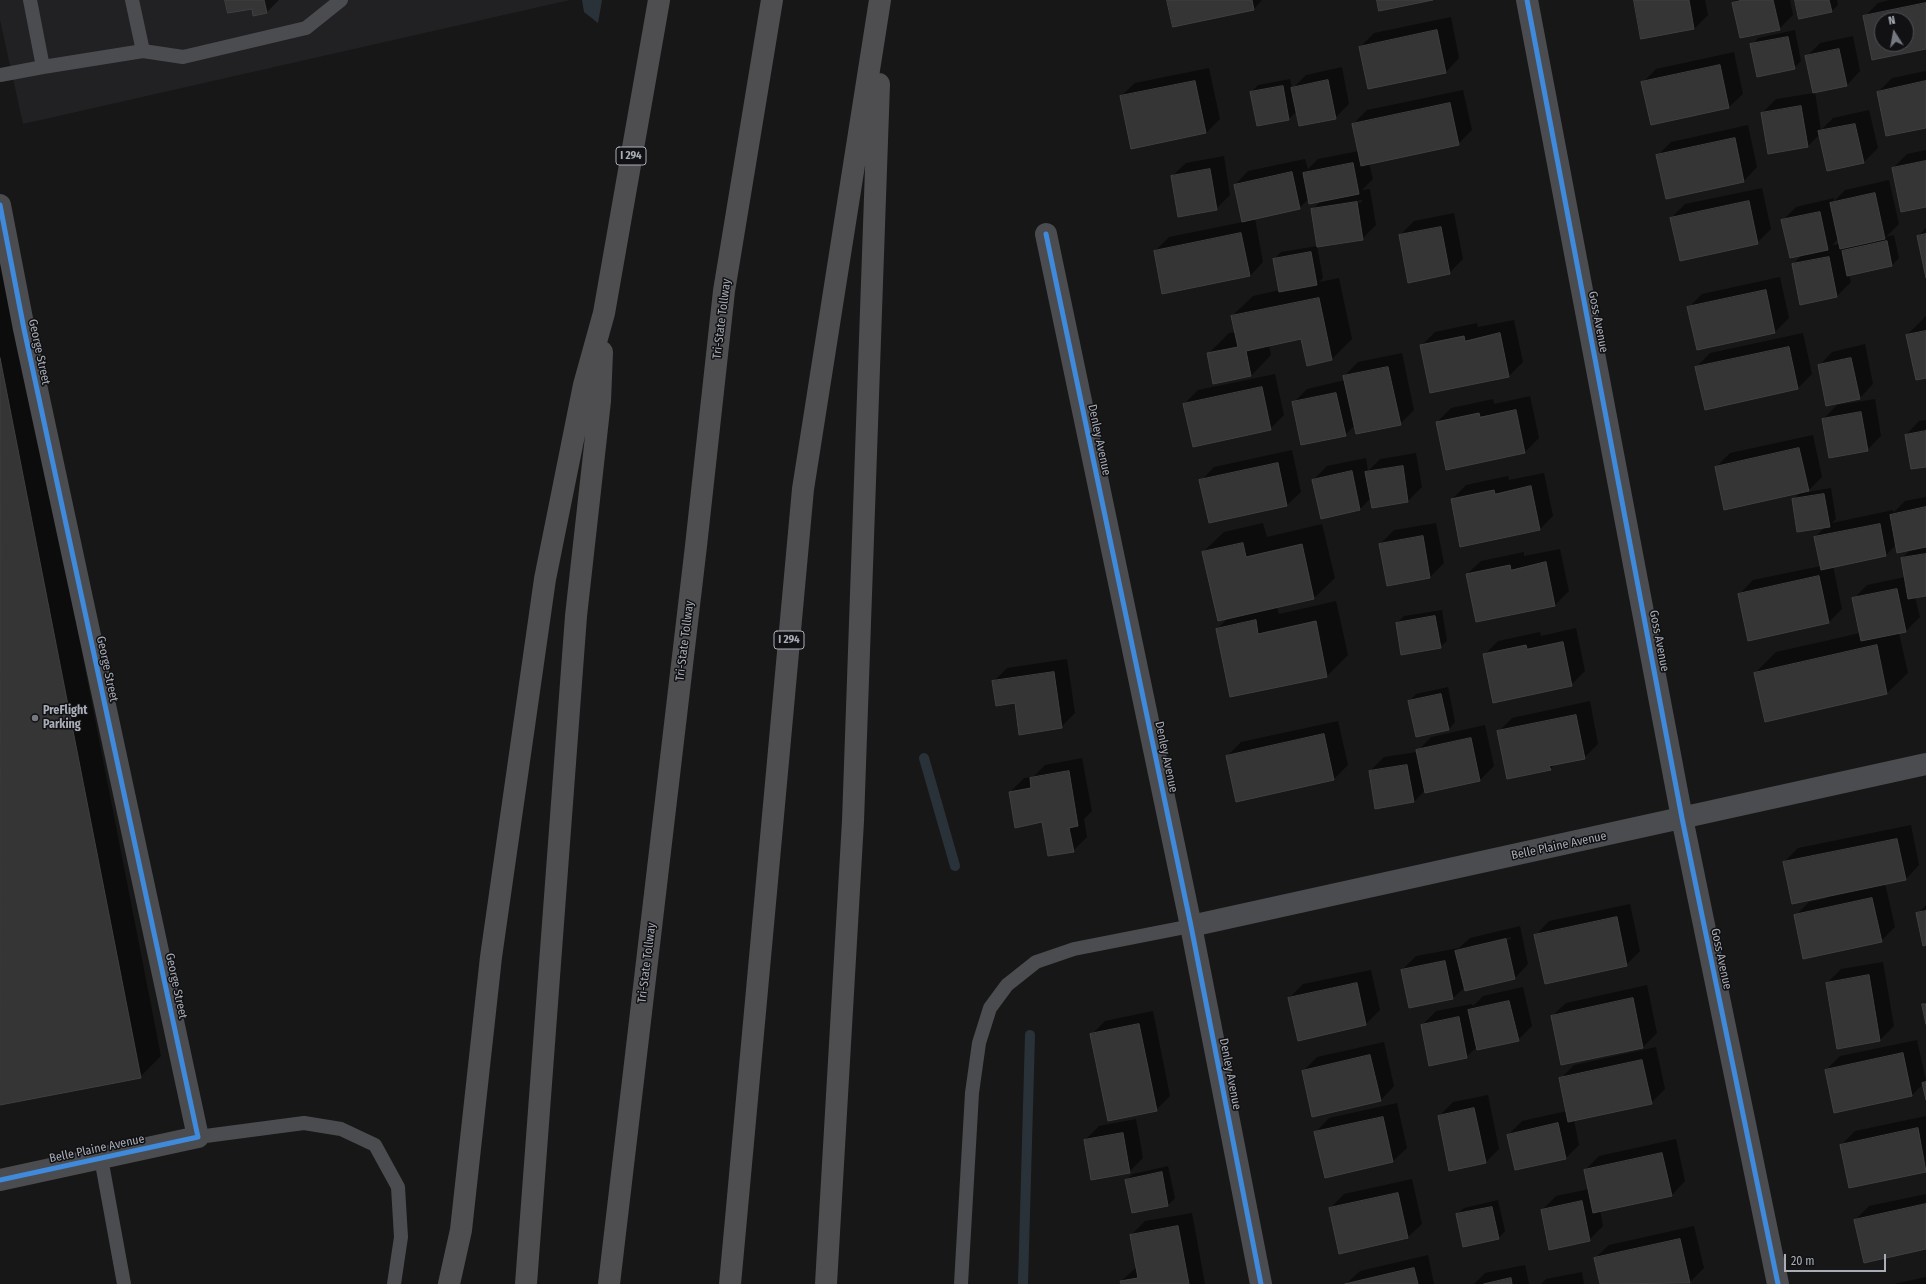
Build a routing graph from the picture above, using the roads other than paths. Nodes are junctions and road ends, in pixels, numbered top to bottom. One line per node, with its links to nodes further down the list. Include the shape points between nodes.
1 (30, 0): 9 (lane)
2 (132, 0): 8 (lane)
3 (341, 0): 8 (lane, via 306,28 183,57)
4 (659, 0): 13 (highway, I 294)
5 (772, 0): 24 (highway, Tri-State Tollway, via 724,291)
6 (881, 0): 25 (highway, I 294, via 803,489); 26 (highway, via 853,821)
7 (1527, 0): 15 (street, Goss Avenue)
8 (143, 51): 9 (lane)
9 (43, 67): 10 (lane)
10 (0, 75)
11 (0, 205): 17 (street, George Street, via 24,329)
12 (1046, 234): 16 (street, Denley Avenue)
13 (604, 313): 22 (highway, via 584,385 545,579 490,957 461,1230); 23 (highway, I 294, via 600,400 576,616)
14 (1926, 764): 15 (street, Belle Plaine Avenue)
15 (1682, 818): 16 (street, Belle Plaine Avenue); 29 (street, Goss Avenue)
16 (1191, 926): 27 (lane, via 1074,949 1036,962 1007,985 990,1008 979,1042 972,1093); 28 (street, Denley Avenue)
17 (198, 1137): 18 (street, Belle Plaine Avenue); 21 (lane, via 304,1122 341,1129 375,1146 398,1187 401,1237)
18 (101, 1158): 19 (street, Belle Plaine Avenue); 20 (lane)
19 (0, 1180)
20 (124, 1284)
21 (394, 1284)
22 (448, 1284)
23 (526, 1284)
24 (609, 1284)
25 (730, 1284)
26 (826, 1284)
27 (961, 1284)
28 (1261, 1284)
29 (1778, 1284)

